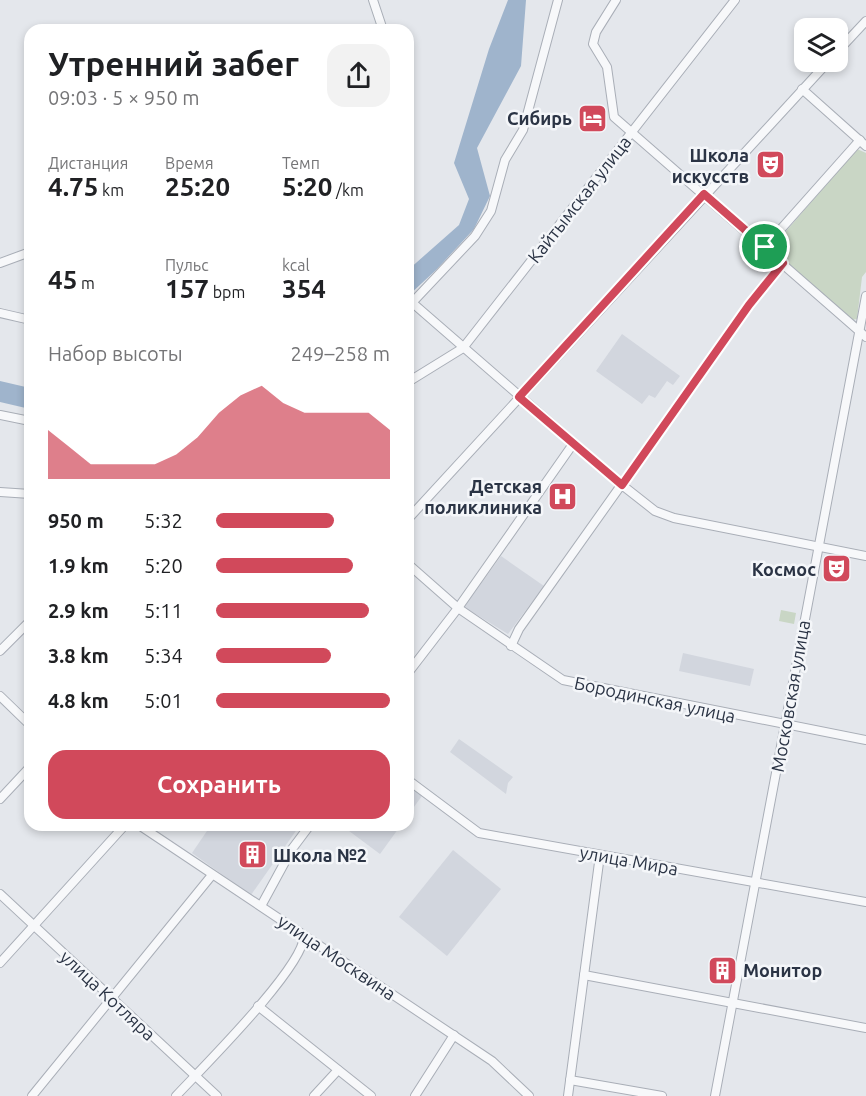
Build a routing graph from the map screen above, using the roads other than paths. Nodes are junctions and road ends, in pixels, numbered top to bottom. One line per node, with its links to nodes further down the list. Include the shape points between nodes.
1 (373, 0): 6 (street)
2 (558, 0): 18 (street, via 523,130 505,160 491,211 475,236)
3 (616, 0): 10 (street, via 594,38 594,48 607,67 614,117)
4 (735, 0): 10 (street, Кайтымская улица)
5 (866, 21): 7 (street)
6 (381, 24)
7 (848, 40)
8 (818, 72): 9 (street)
9 (802, 89): 11 (street); 12 (street)
10 (631, 131): 12 (street); 24 (street, Кайтымская улица)
11 (863, 143): 13 (street)
12 (704, 194): 13 (street); 26 (street)
13 (765, 247): 16 (street)
14 (24, 254): 15 (street)
15 (0, 263)
16 (783, 263): 22 (street); 30 (street)
17 (866, 296): 22 (street, Московская улица)
18 (414, 299)
19 (414, 306): 24 (street)
20 (0, 314): 21 (street)
21 (24, 318)
22 (860, 329): 23 (street); 34 (street, Московская улица)
23 (866, 337)
24 (464, 348): 25 (street, Кайтымская улица); 26 (street)
25 (414, 378)
26 (519, 397): 29 (street); 33 (street)
27 (0, 415): 28 (street)
28 (24, 420)
29 (573, 444): 30 (street); 37 (street)
30 (622, 485): 34 (street, via 664,515); 39 (street, via 519,628)
31 (0, 492): 32 (street)
32 (24, 494)
33 (414, 512)
34 (818, 545): 35 (street); 44 (street, Московская улица)
35 (866, 556)
36 (414, 569): 37 (street, Бородинская улица)
37 (458, 608): 39 (street, Бородинская улица); 41 (street)
38 (24, 627): 40 (street)
39 (511, 646): 44 (street, Бородинская улица, via 564,680)
40 (0, 651)
41 (414, 665)
42 (0, 696): 43 (street)
43 (24, 719)
44 (785, 725): 45 (street, Бородинская улица); 54 (street, Московская улица)
45 (866, 740)
46 (24, 773): 48 (street)
47 (414, 784): 52 (street, улица Мира, via 479,833)
48 (0, 799)
49 (120, 831): 58 (street)
50 (148, 831): 53 (street, улица Москвина)
51 (306, 831): 57 (street)
52 (600, 855): 54 (street, улица Мира); 61 (street)
53 (212, 875): 57 (street, улица Москвина); 62 (street)
54 (755, 883): 56 (street, улица Мира); 63 (street, Московская улица)
55 (0, 894): 58 (street, улица Котляра)
56 (866, 902)
57 (261, 906): 59 (street, улица Москвина)
58 (34, 925): 60 (street); 62 (street, улица Котляра)
59 (304, 936): 64 (street, via 301,951); 66 (street, улица Москвина)
60 (0, 963)
61 (584, 975): 63 (street); 69 (street)
62 (111, 999): 68 (street, улица Котляра); 70 (street)
63 (733, 1003): 65 (street); 79 (street, Московская улица)
64 (258, 1006): 67 (street); 68 (street)
65 (866, 1028)
66 (454, 1035): 75 (street); 76 (street, улица Москвина, via 492,1061)
67 (338, 1070): 73 (street); 74 (street)
68 (194, 1076): 71 (street); 72 (street, улица Котляра)
69 (570, 1080): 77 (street); 78 (street)
70 (32, 1096)
71 (176, 1096)
72 (217, 1096)
73 (314, 1096)
74 (371, 1096)
75 (415, 1096)
76 (529, 1096)
77 (568, 1096)
78 (662, 1096)
79 (715, 1096)

